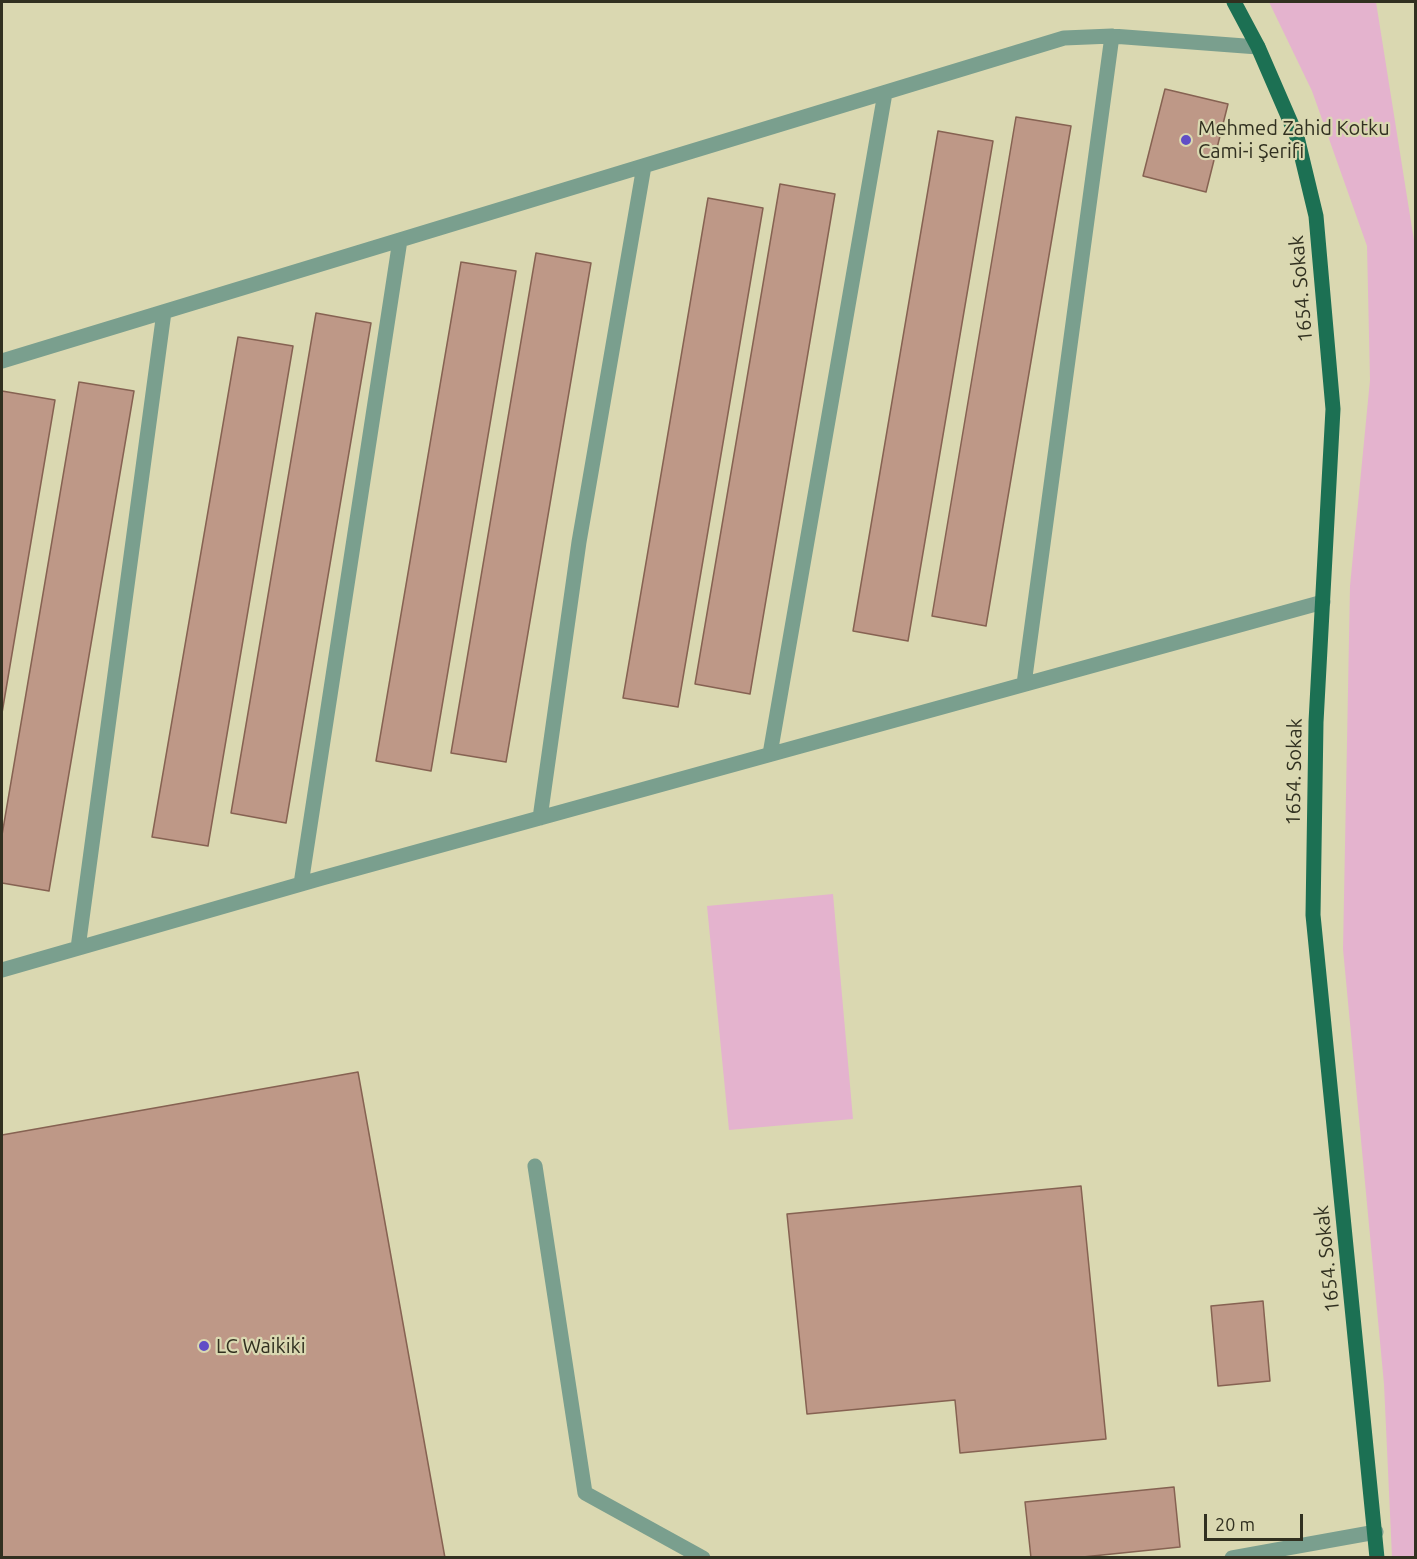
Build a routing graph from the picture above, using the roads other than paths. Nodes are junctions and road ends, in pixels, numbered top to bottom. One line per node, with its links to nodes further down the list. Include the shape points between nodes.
1 (1234, 2): 3 (main road, 1654. Sokak)
2 (1112, 36): 3 (lane); 4 (lane, via 1064,38); 10 (lane)
3 (1258, 47): 9 (main road, 1654. Sokak, via 1298,136 1316,216 1333,409)
4 (885, 93): 5 (lane); 11 (lane)
5 (644, 166): 6 (lane); 12 (lane, via 579,542)
6 (400, 240): 7 (lane); 13 (lane)
7 (164, 312): 8 (lane); 14 (lane)
8 (2, 361)
9 (1323, 602): 10 (lane); 17 (main road, 1654. Sokak, via 1316,722 1313,915)
10 (1024, 684): 11 (lane)
11 (770, 754): 12 (lane)
12 (540, 818): 13 (lane)
13 (301, 884): 14 (lane)
14 (78, 948): 15 (lane)
15 (2, 970)
16 (535, 1167): 18 (lane, via 585,1493)
17 (1376, 1532): 19 (lane); 20 (main road, 1654. Sokak)
18 (703, 1557)
19 (1232, 1557)
20 (1377, 1557)

